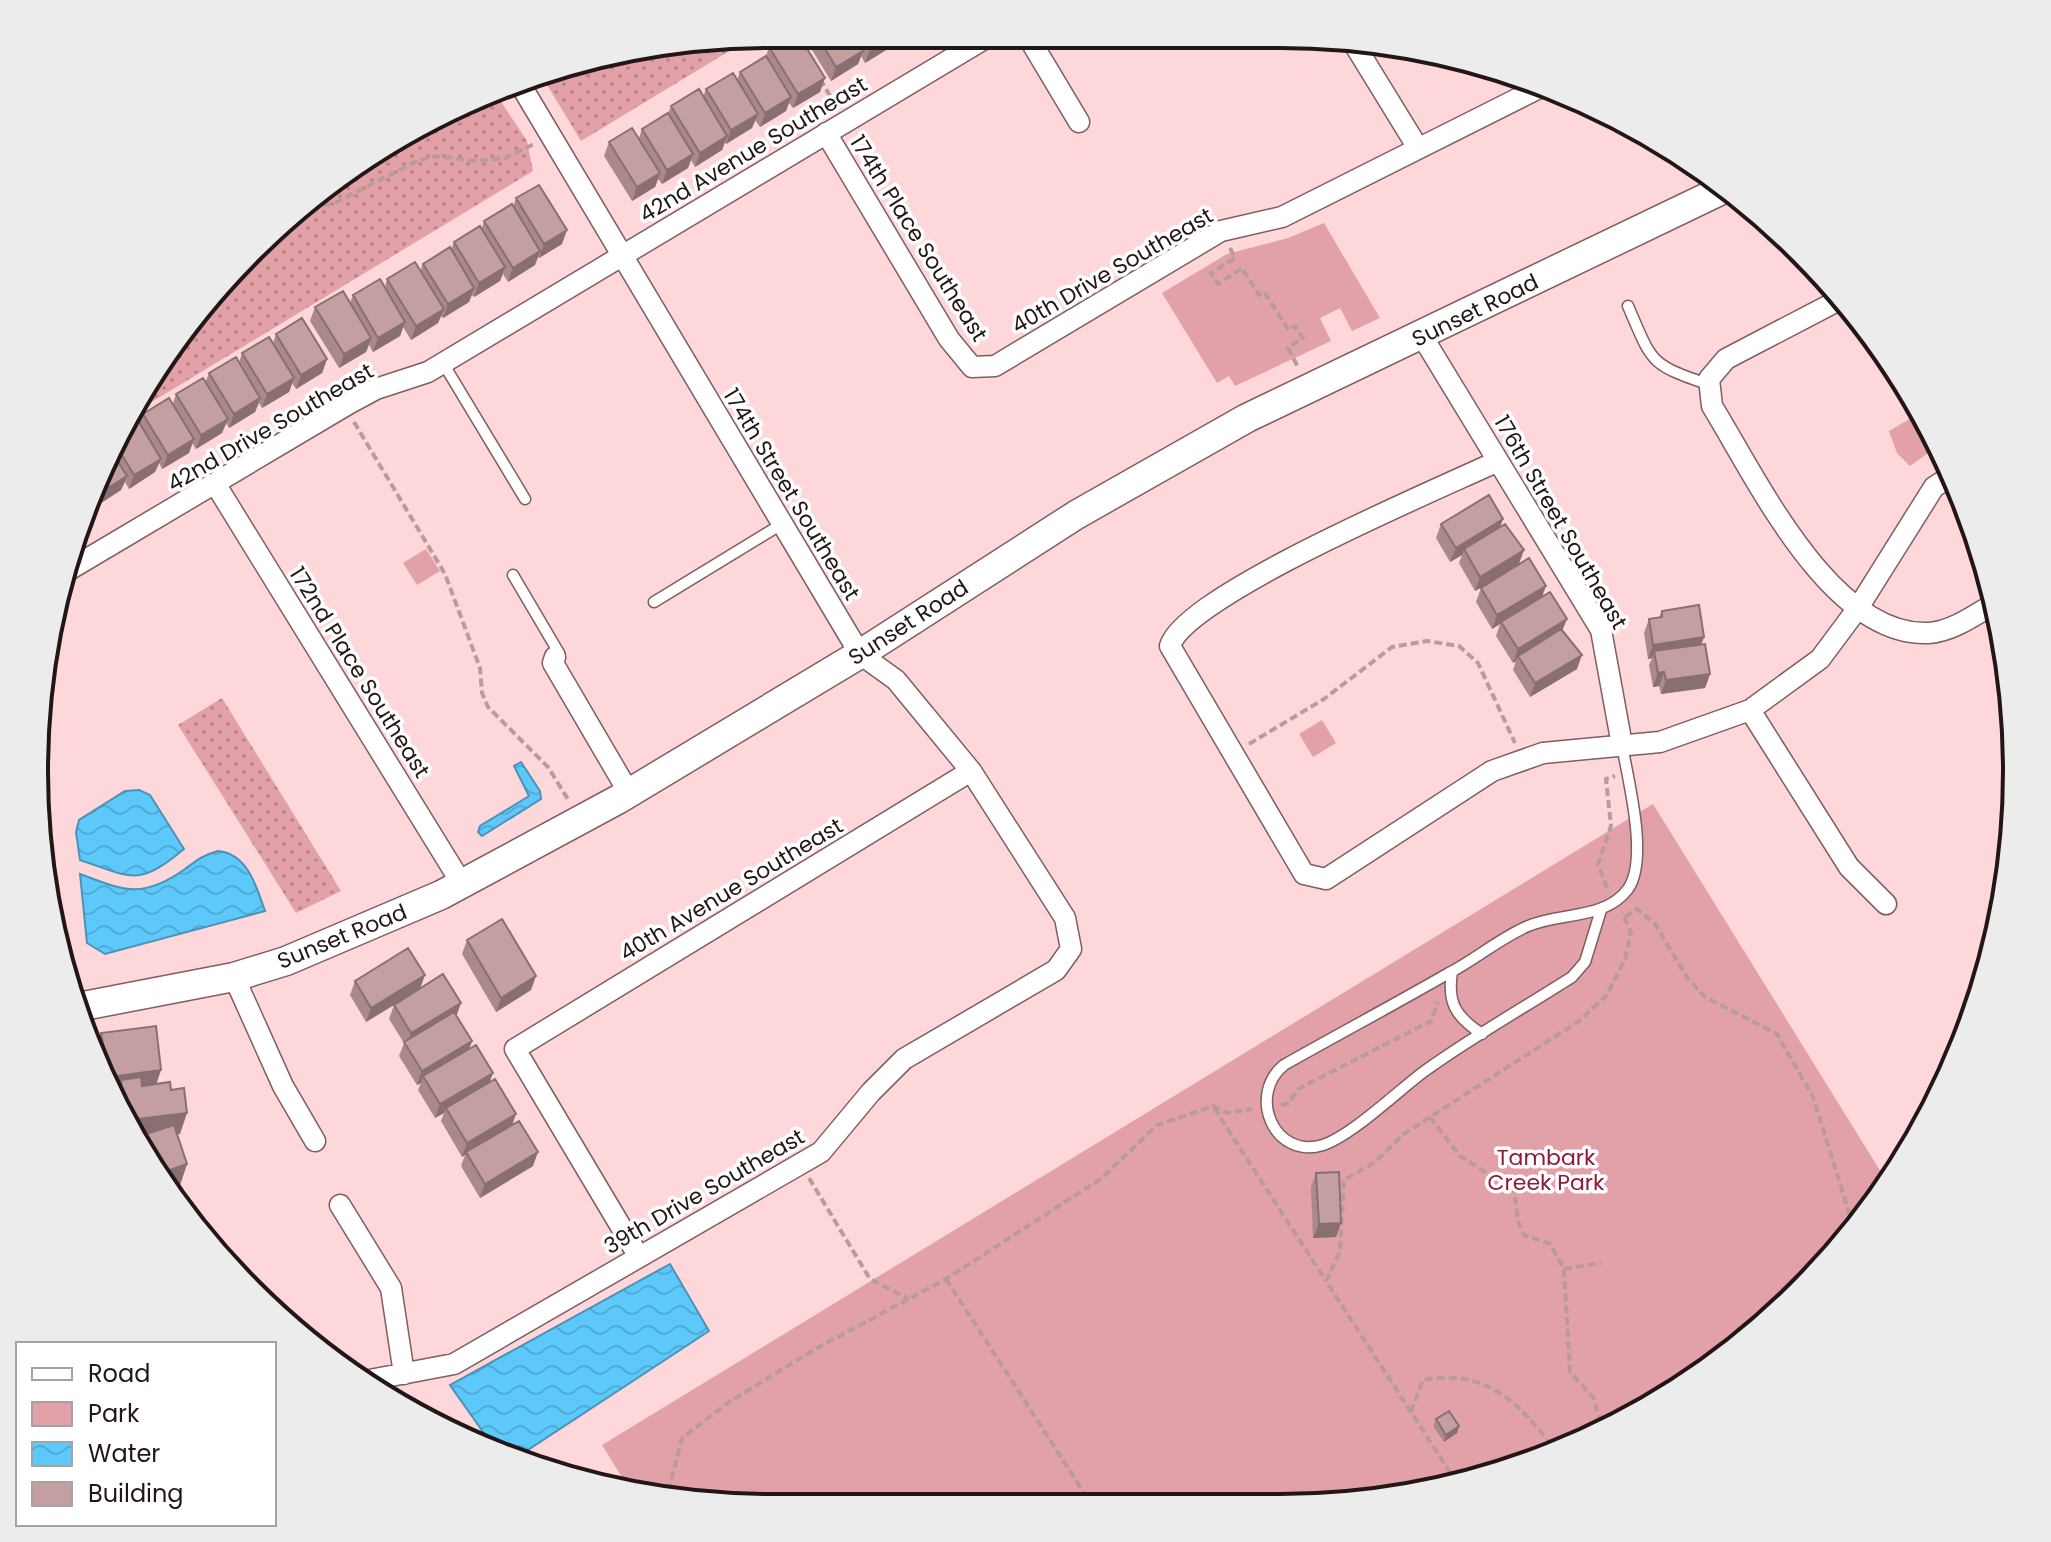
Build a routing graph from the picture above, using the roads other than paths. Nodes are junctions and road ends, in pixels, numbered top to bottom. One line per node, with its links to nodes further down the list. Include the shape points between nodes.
1 (969, 48): 7 (street, 42nd Avenue Southeast)
2 (1035, 48): 6 (street)
3 (1359, 53): 8 (street)
4 (524, 92): 10 (street, 174th Street Southeast)
5 (1530, 93): 8 (street, 40th Drive Southeast)
6 (1079, 122)
7 (826, 133): 10 (street, 42nd Avenue Southeast); 15 (street, 174th Place Southeast, via 949,339)
8 (1418, 148): 15 (street, 40th Drive Southeast, via 1282,217 1223,231 995,366)
9 (1715, 193): 13 (street, Sunset Road)
10 (622, 255): 14 (street, 42nd Drive Southeast); 21 (street, 174th Street Southeast)
11 (1832, 304): 16 (street, via 1726,359)
12 (1628, 306): 16 (lane, via 1647,350 1662,368)
13 (1422, 336): 17 (street, 176th Street Southeast); 27 (street, Sunset Road, via 1247,418 1076,515)
14 (443, 363): 19 (street, 42nd Drive Southeast, via 376,389); 20 (lane)
15 (972, 367)
16 (1710, 382): 25 (street, via 1712,406 1788,528 1821,575)
17 (1498, 461): 30 (street, 176th Street Southeast, via 1601,630); 30 (street, via 1326,538 1180,627 1170,646 1304,874 1326,879 1492,771 1543,753)
18 (1942, 482): 25 (street)
19 (216, 485): 22 (street, 42nd Drive Southeast); 33 (street, 172nd Place Southeast)
20 (525, 499)
21 (782, 524): 24 (lane); 27 (street, 174th Street Southeast)
22 (79, 564)
23 (513, 575): 28 (lane, via 559,653)
24 (654, 602)
25 (1858, 608): 26 (street, via 1886,626 1929,633 1961,624); 29 (street, via 1820,659)
26 (1984, 610)
27 (860, 654): 31 (street, 174th Street Southeast, via 896,680); 32 (street, Sunset Road)
28 (555, 657): 32 (street, via 553,663)
29 (1750, 710): 30 (street, via 1660,742); 34 (street, via 1849,867)
30 (1622, 745): 35 (lane, via 1637,841 1635,869 1628,888)
31 (971, 771): 36 (street, 174th Street Southeast, via 1065,918); 43 (street, 40th Avenue Southeast, via 515,1049)
32 (629, 793): 33 (street, Sunset Road)
33 (462, 884): 38 (street, Sunset Road, via 286,961)
34 (1886, 904)
35 (1601, 910): 37 (lane, via 1541,920); 40 (lane, via 1585,962 1572,977)
36 (1071, 949): 43 (street, 39th Drive Southeast, via 1056,970 904,1059 821,1152)
37 (1452, 972): 40 (lane, via 1449,991 1460,1019); 40 (lane, via 1273,1074 1266,1107 1271,1126 1280,1137 1306,1148 1333,1141)
38 (234, 977): 39 (street, Sunset Road); 41 (street, via 283,1086)
39 (87, 1005)
40 (1482, 1034)
41 (315, 1141)
42 (340, 1205): 44 (street, via 391,1288)
43 (639, 1257): 44 (street, 39th Drive Southeast, via 454,1364)
44 (404, 1374): 45 (street, 39th Drive Southeast)
45 (379, 1378)

